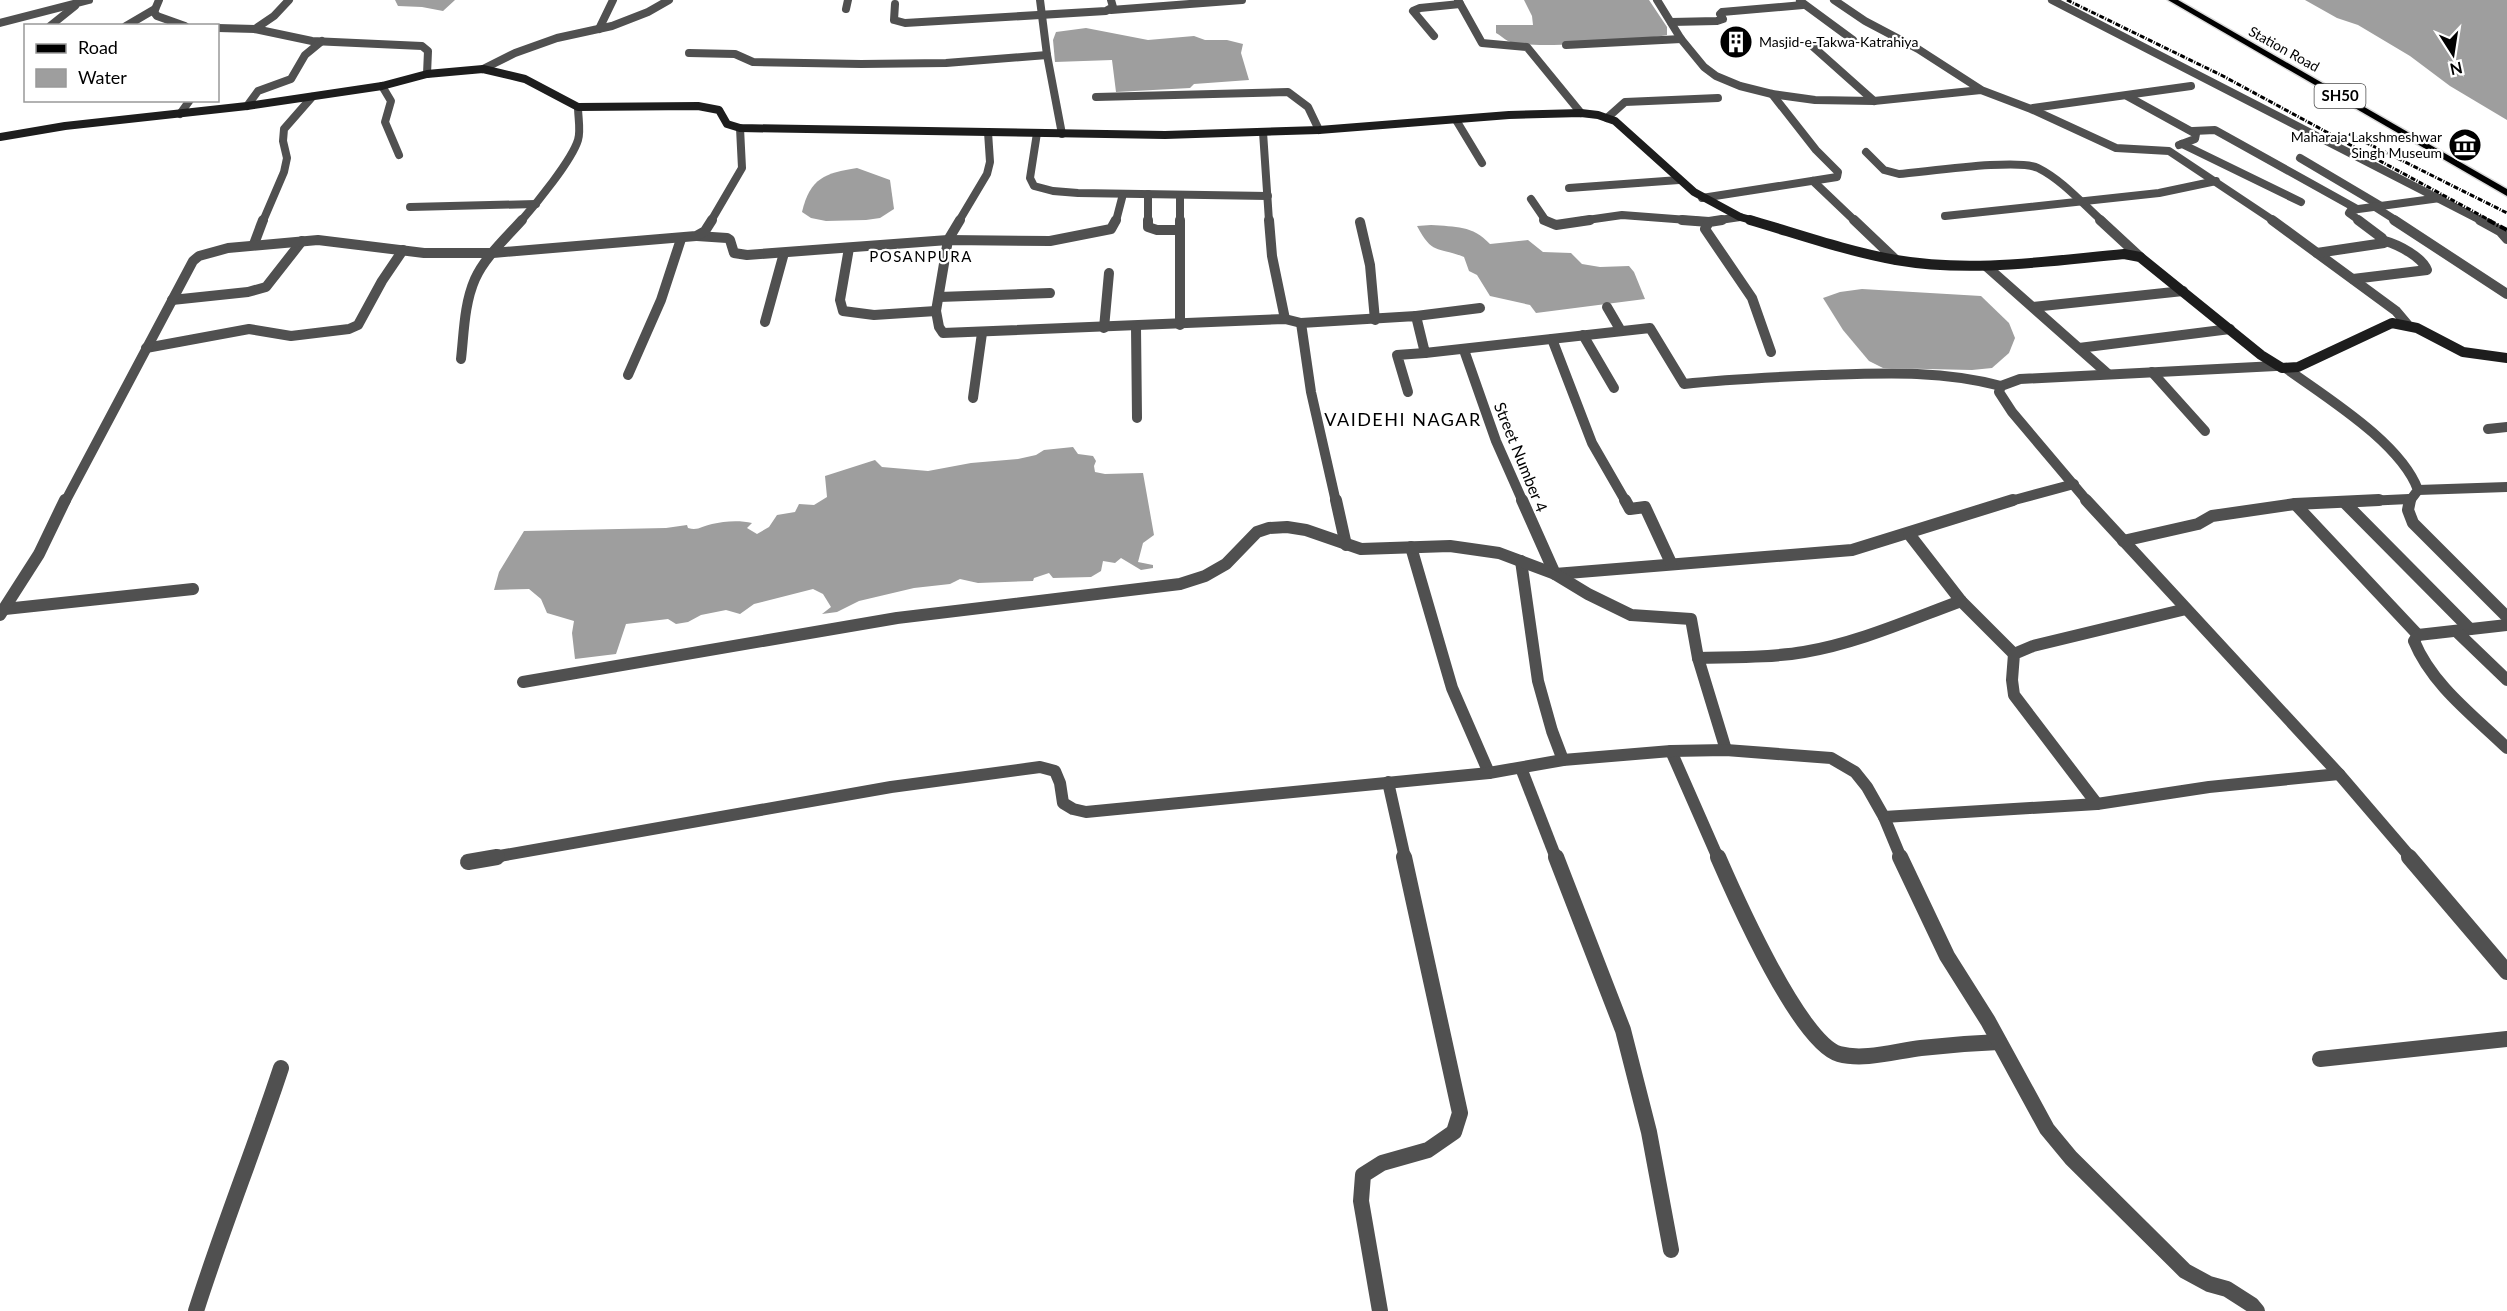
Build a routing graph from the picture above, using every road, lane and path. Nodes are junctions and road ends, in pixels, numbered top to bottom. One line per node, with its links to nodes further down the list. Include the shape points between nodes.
1 (89, 0): 15 (street)
2 (159, 0): 18 (street)
3 (289, 0): 28 (street)
4 (613, 0): 29 (street)
5 (669, 0): 29 (street, via 648,12)
6 (848, 0): 19 (street)
7 (1040, 0): 21 (street)
8 (1112, 0): 20 (street)
9 (1242, 0): 20 (street)
10 (1657, 0): 22 (street)
11 (1834, 0): 42 (street)
12 (2052, 0): 81 (street)
13 (2172, 0): 75 (main road, Station Road / SH50)
14 (1459, 2): 30 (street, via 1413,10); 53 (street, via 1482,43 1527,46)
15 (78, 3): 23 (street); 24 (street)
16 (1801, 3): 22 (street, via 1722,12 1723,19 1717,21); 32 (street)
17 (895, 4): 21 (street, via 894,20 905,23)
18 (154, 9): 25 (street); 26 (street, via 157,16)
19 (846, 9)
20 (1111, 10): 21 (street)
21 (1041, 15): 37 (street)
22 (1671, 22): 31 (street)
23 (0, 23)
24 (52, 24)
25 (129, 24)
26 (180, 24)
27 (219, 28): 28 (street)
28 (255, 29): 33 (street)
29 (599, 29): 38 (street, via 557,38)
30 (1434, 36)
31 (1681, 39): 35 (street); 43 (street, via 1716,76)
32 (1853, 40)
33 (322, 41): 39 (street, via 422,46 428,51); 50 (street, via 305,55 288,82 258,91)
34 (1810, 44): 48 (street)
35 (1566, 45)
36 (690, 53): 37 (street, via 735,54 753,62 861,64 946,63)
37 (1047, 55): 63 (street)
38 (483, 69): 39 (main road); 51 (main road, via 525,79)
39 (427, 74): 40 (main road)
40 (382, 86): 45 (main road); 68 (street, via 391,100 385,122)
41 (2191, 87): 44 (street)
42 (1981, 90): 48 (street); 52 (street)
43 (1772, 94): 48 (street, via 1815,100); 72 (street, via 1838,172 1837,177)
44 (2127, 96): 52 (street); 59 (street)
45 (312, 97): 50 (main road); 101 (street, via 284,129 284,172)
46 (1096, 98): 58 (street, via 1288,92 1306,104)
47 (1718, 98): 55 (street, via 1625,102)
48 (1874, 101)
49 (189, 102): 54 (street)
50 (248, 106): 54 (main road)
51 (578, 107): 57 (main road, via 710,107 723,114 727,124); 85 (street, via 579,138)
52 (2031, 109): 66 (street, via 2116,148)
53 (1581, 113): 55 (main road); 56 (main road)
54 (180, 114): 64 (main road)
55 (1607, 118): 71 (main road, via 1624,128)
56 (1456, 120): 58 (main road); 70 (street)
57 (740, 128): 60 (main road); 95 (street, via 742,168 705,231)
58 (1319, 130): 61 (main road)
59 (2193, 131): 65 (street, via 2197,137); 88 (street, via 2215,130)
60 (988, 132): 62 (main road); 98 (street, via 987,174)
61 (1263, 132): 63 (main road); 79 (street)
62 (1036, 133): 63 (main road); 76 (street, via 1030,178 1034,186 1053,191)
63 (1062, 134)
64 (0, 136)
65 (2182, 144): 66 (street); 84 (street)
66 (2163, 149): 73 (street)
67 (1866, 152): 83 (street, via 1884,170 1899,174 2014,164 2036,167)
68 (399, 155)
69 (2301, 158): 87 (street)
70 (1482, 163)
71 (1679, 180): 74 (street); 80 (main road)
72 (1813, 181): 80 (street); 108 (street)
73 (2216, 181): 83 (street, via 2159,194); 106 (street)
74 (1569, 188)
75 (2507, 193)
76 (1123, 194): 77 (street); 98 (street, via 1114,227 1106,231 1038,242)
77 (1148, 194): 78 (street); 93 (street, via 1148,227)
78 (1180, 195): 79 (street); 93 (street)
79 (1268, 196): 122 (street, via 1272,256)
80 (1702, 198): 90 (main road)
81 (2440, 198): 87 (street); 94 (street)
82 (1531, 199): 92 (street, via 1545,220 1556,225 1622,214)
83 (2082, 202): 89 (street); 107 (street)
84 (2301, 202)
85 (536, 204): 86 (street); 104 (street)
86 (410, 207)
87 (2378, 207): 88 (street); 114 (street)
88 (2357, 209): 100 (street, via 2349,213)
89 (1945, 216)
90 (1740, 217): 92 (street); 108 (main road)
91 (1360, 222): 123 (street, via 1370,265)
92 (1709, 222): 138 (street, via 1705,229 1752,298)
93 (1180, 230): 127 (street)
94 (2504, 230): 97 (street)
95 (696, 236): 96 (street); 105 (street, via 727,237 734,253 739,255)
96 (681, 239): 104 (street); 145 (street, via 661,300)
97 (2507, 239)
98 (948, 240): 102 (street); 115 (street)
99 (302, 241): 101 (street); 103 (street, via 340,241); 116 (street, via 266,287)
100 (2385, 241): 106 (street); 111 (street, via 2394,243 2427,270)
101 (254, 244): 116 (street, via 199,256)
102 (849, 248): 105 (street); 120 (street, via 840,300 843,311)
103 (403, 250): 104 (street); 135 (street, via 358,326 291,336 239,330)
104 (493, 253): 140 (street, via 475,279 467,306)
105 (784, 253): 124 (street)
106 (2318, 253): 111 (street)
107 (2140, 257): 109 (main road, via 2124,254); 112 (main road)
108 (1896, 260): 109 (main road)
109 (1986, 266): 118 (street)
110 (1109, 273): 129 (street)
111 (2353, 279): 126 (street)
112 (2183, 291): 118 (street); 130 (main road)
113 (1050, 292): 115 (street)
114 (2507, 294)
115 (939, 297): 120 (street)
116 (172, 300): 135 (street)
117 (1606, 307): 131 (street)
118 (2033, 307): 136 (street)
119 (1480, 308): 121 (street)
120 (936, 311): 132 (street, via 943,333)
121 (1416, 316): 123 (street); 139 (street)
122 (1285, 319): 125 (street); 127 (street)
123 (1375, 320): 125 (street)
124 (765, 322)
125 (1301, 323): 162 (street, via 1311,392)
126 (2407, 324): 141 (main road, via 2463,352); 142 (main road, via 2385,324 2298,367)
127 (1180, 326): 128 (street)
128 (1136, 327): 129 (street); 150 (street)
129 (1104, 328): 132 (street)
130 (2230, 329): 136 (street); 142 (main road)
131 (1621, 331): 133 (street); 146 (street, via 1650,328 1684,384 1724,379 1923,373 1975,378)
132 (982, 333): 149 (street)
133 (1583, 335): 134 (street); 147 (street)
134 (1552, 339): 137 (street); 165 (street, via 1592,443 1630,510 1645,507)
135 (146, 348): 170 (street, via 39,554)
136 (2079, 348): 144 (street)
137 (1464, 350): 139 (street); 166 (street, Street Number 4, via 1496,441)
138 (1771, 352)
139 (1425, 353): 148 (street, via 1397,355)
140 (461, 358)
141 (2507, 358)
142 (2281, 367): 143 (street); 156 (street, via 2393,452 2417,482)
143 (2152, 372): 144 (street); 153 (street)
144 (2108, 374): 146 (street, via 2020,380)
145 (628, 375)
146 (2001, 386): 154 (street, via 1999,392 2007,405)
147 (1614, 388)
148 (1408, 392)
149 (973, 398)
150 (1137, 418)
151 (2507, 427): 152 (street)
152 (2488, 429)
153 (2205, 431)
154 (2074, 484): 160 (street, via 1973,511); 161 (street)
155 (2507, 487): 156 (street)
156 (2418, 490): 157 (street)
157 (2409, 499): 158 (street); 171 (street, via 2406,512 2413,523)
158 (2344, 502): 159 (street); 173 (street)
159 (2295, 504): 161 (street, via 2212,516 2198,524); 175 (street)
160 (1909, 534): 165 (street, via 1852,550); 168 (street)
161 (2123, 542): 169 (street)
162 (1346, 545): 163 (street, via 1361,549); 179 (street, via 1306,530 1269,528 1257,532 1226,564 1180,584 897,618)
163 (1411, 548): 164 (street, via 1476,549); 185 (street, via 1452,688)
164 (1521, 561): 166 (street); 183 (street, via 1540,684)
165 (1671, 563): 166 (street)
166 (1555, 574): 177 (street, via 1631,615 1691,619)
167 (193, 589): 170 (street)
168 (1962, 600): 176 (street); 177 (street, via 1853,640 1804,652)
169 (2186, 609): 176 (street); 186 (street)
170 (2, 612)
171 (2507, 616)
172 (2507, 625): 173 (street)
173 (2470, 629): 174 (street)
174 (2456, 631): 175 (street); 178 (street)
175 (2418, 635): 180 (street, via 2414,641 2424,662)
176 (2014, 654): 188 (street, via 2010,685 2014,695)
177 (1698, 658): 181 (street)
178 (2507, 680)
179 (523, 682)
180 (2507, 748)
181 (1726, 750): 182 (street); 189 (street, via 1830,759 1855,772)
182 (1671, 751): 183 (street); 193 (street, via 1746,919 1792,1003 1821,1046 1837,1054 1870,1054)
183 (1563, 760): 184 (street)
184 (1521, 768): 185 (street); 196 (street, via 1623,1030 1649,1132)
185 (1490, 773): 187 (street)
186 (2339, 774): 188 (street, via 2209,787); 191 (street)
187 (1388, 782): 190 (street, via 1086,812 1063,803 1055,771 1040,767 891,787); 198 (street, via 1460,1113 1454,1132 1428,1150 1382,1163 1363,1175 1361,1202)
188 (2097, 804): 189 (street)
189 (1884, 818): 193 (street, via 1947,956)
190 (468, 862)
191 (2507, 972)
192 (2507, 1039): 194 (street)
193 (2000, 1042): 199 (street, via 2048,1129 2071,1158 2185,1270 2227,1289)
194 (2320, 1059)
195 (281, 1068): 197 (street)
196 (1671, 1250)
197 (196, 1311)
198 (1380, 1311)
199 (2257, 1311)

